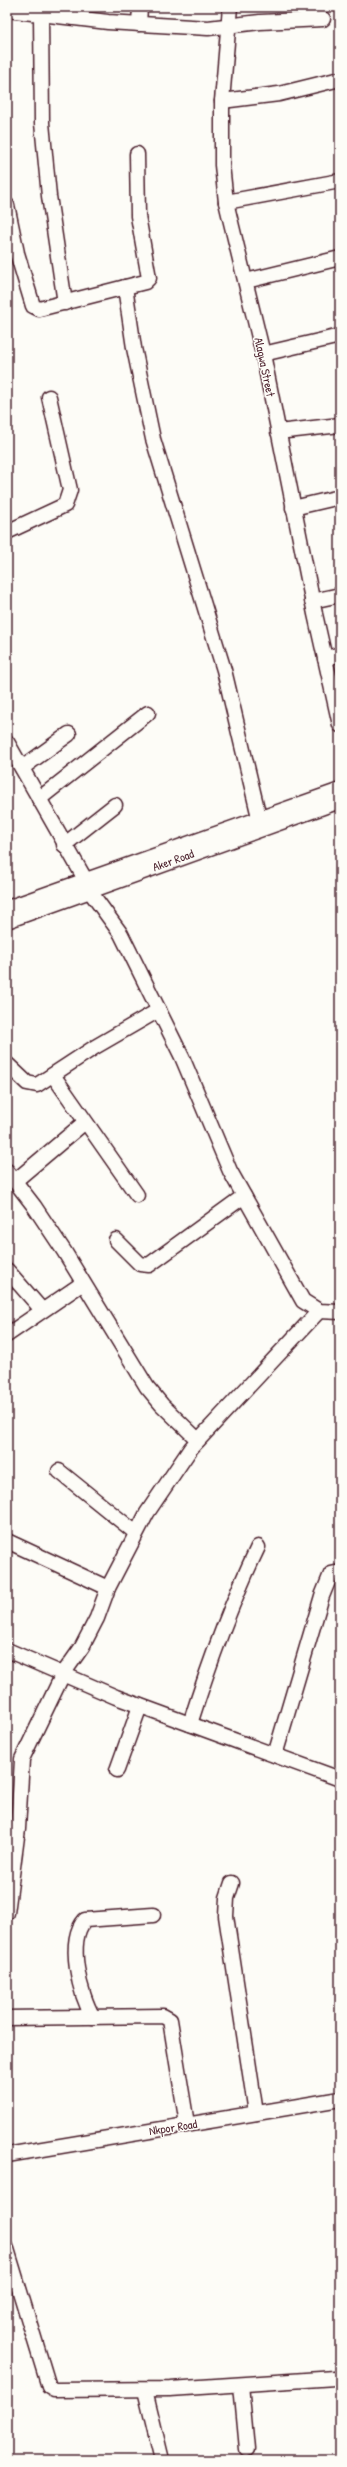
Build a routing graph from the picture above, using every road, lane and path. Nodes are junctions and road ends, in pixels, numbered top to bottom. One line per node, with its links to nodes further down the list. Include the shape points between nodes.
1 (140, 7): 6 (street)
2 (230, 7): 7 (street, Alagwa Street)
3 (12, 9): 4 (street)
4 (41, 14): 6 (street); 17 (street, via 42,123)
5 (324, 20): 7 (street)
6 (139, 24): 7 (street, via 208,28)
7 (228, 26): 9 (street, Alagwa Street)
8 (340, 79): 9 (street, via 279,94)
9 (222, 102): 12 (street, Alagwa Street, via 222,165)
10 (137, 154): 16 (street, via 138,216 149,278 145,282)
11 (340, 181): 12 (street)
12 (226, 202): 15 (street, Alagwa Street)
13 (7, 205): 17 (street, via 17,253 33,306 44,309)
14 (340, 258): 15 (street)
15 (246, 281): 19 (street, Alagwa Street)
16 (125, 287): 17 (street); 39 (street, via 134,348 153,439 224,670)
17 (64, 303)
18 (340, 336): 19 (street)
19 (263, 354): 22 (street, Alagwa Street)
20 (49, 397): 25 (street, via 70,490 69,497 65,505)
21 (340, 425): 22 (street)
22 (278, 432): 24 (street, Alagwa Street)
23 (340, 497): 24 (street)
24 (294, 508): 27 (street, Alagwa Street)
25 (7, 532)
26 (340, 595): 27 (street)
27 (312, 601): 29 (street, Alagwa Street)
28 (340, 654): 29 (street)
29 (325, 659): 31 (street, Alagwa Street)
30 (148, 713): 36 (street)
31 (340, 725)
32 (69, 734): 34 (street)
33 (7, 742): 34 (street)
34 (22, 768): 36 (street)
35 (340, 790): 39 (street, Aker Road)
36 (39, 799): 40 (street)
37 (340, 801): 41 (street, Aker Road)
38 (115, 805): 40 (street)
39 (259, 817): 41 (street, Aker Road)
40 (64, 845): 41 (street)
41 (87, 884): 42 (street, Aker Road); 43 (street, Aker Road); 44 (street, via 120,934)
42 (7, 908)
43 (7, 921)
44 (159, 1010): 46 (street); 50 (street, via 182,1057 230,1171)
45 (7, 1064): 46 (street, via 30,1085 40,1084)
46 (53, 1075): 47 (street)
47 (85, 1122): 48 (street); 49 (street)
48 (11, 1176): 53 (street, via 60,1245)
49 (137, 1195)
50 (244, 1196): 51 (street, via 149,1265 140,1264); 55 (street, via 303,1301)
51 (116, 1240)
52 (7, 1270): 54 (street)
53 (83, 1283): 54 (street); 58 (street, via 147,1387)
54 (42, 1310): 57 (street)
55 (319, 1311): 56 (street); 58 (street)
56 (340, 1312)
57 (7, 1335)
58 (198, 1440): 60 (street)
59 (59, 1471): 60 (street)
60 (136, 1533): 64 (street)
61 (7, 1541): 64 (street)
62 (258, 1547): 68 (street, via 236,1591)
63 (340, 1572): 69 (street, via 331,1574 322,1596)
64 (108, 1588): 66 (street, via 97,1618 82,1647)
65 (7, 1650): 66 (street)
66 (63, 1674): 67 (street); 73 (street, via 22,1759 18,1829)
67 (140, 1706): 68 (street); 70 (street)
68 (190, 1724): 69 (street)
69 (275, 1755): 71 (street)
70 (117, 1770)
71 (340, 1779)
72 (232, 1883): 78 (street, via 227,1898 226,1916)
73 (7, 1913)
74 (153, 1915): 75 (street, via 85,1920 79,1926 76,1942 79,1979 86,2004)
75 (93, 2017): 76 (street); 79 (street, via 150,2015 163,2016 170,2020)
76 (7, 2018)
77 (340, 2099): 78 (street, Nkpor Road)
78 (256, 2113): 79 (street, Nkpor Road)
79 (187, 2124): 80 (street, Nkpor Road)
80 (7, 2153)
81 (7, 2249): 84 (street, via 49,2387 64,2391)
82 (335, 2378): 83 (street)
83 (241, 2385): 84 (street); 85 (street)
84 (145, 2390): 86 (street)
85 (247, 2448)
86 (162, 2460)

